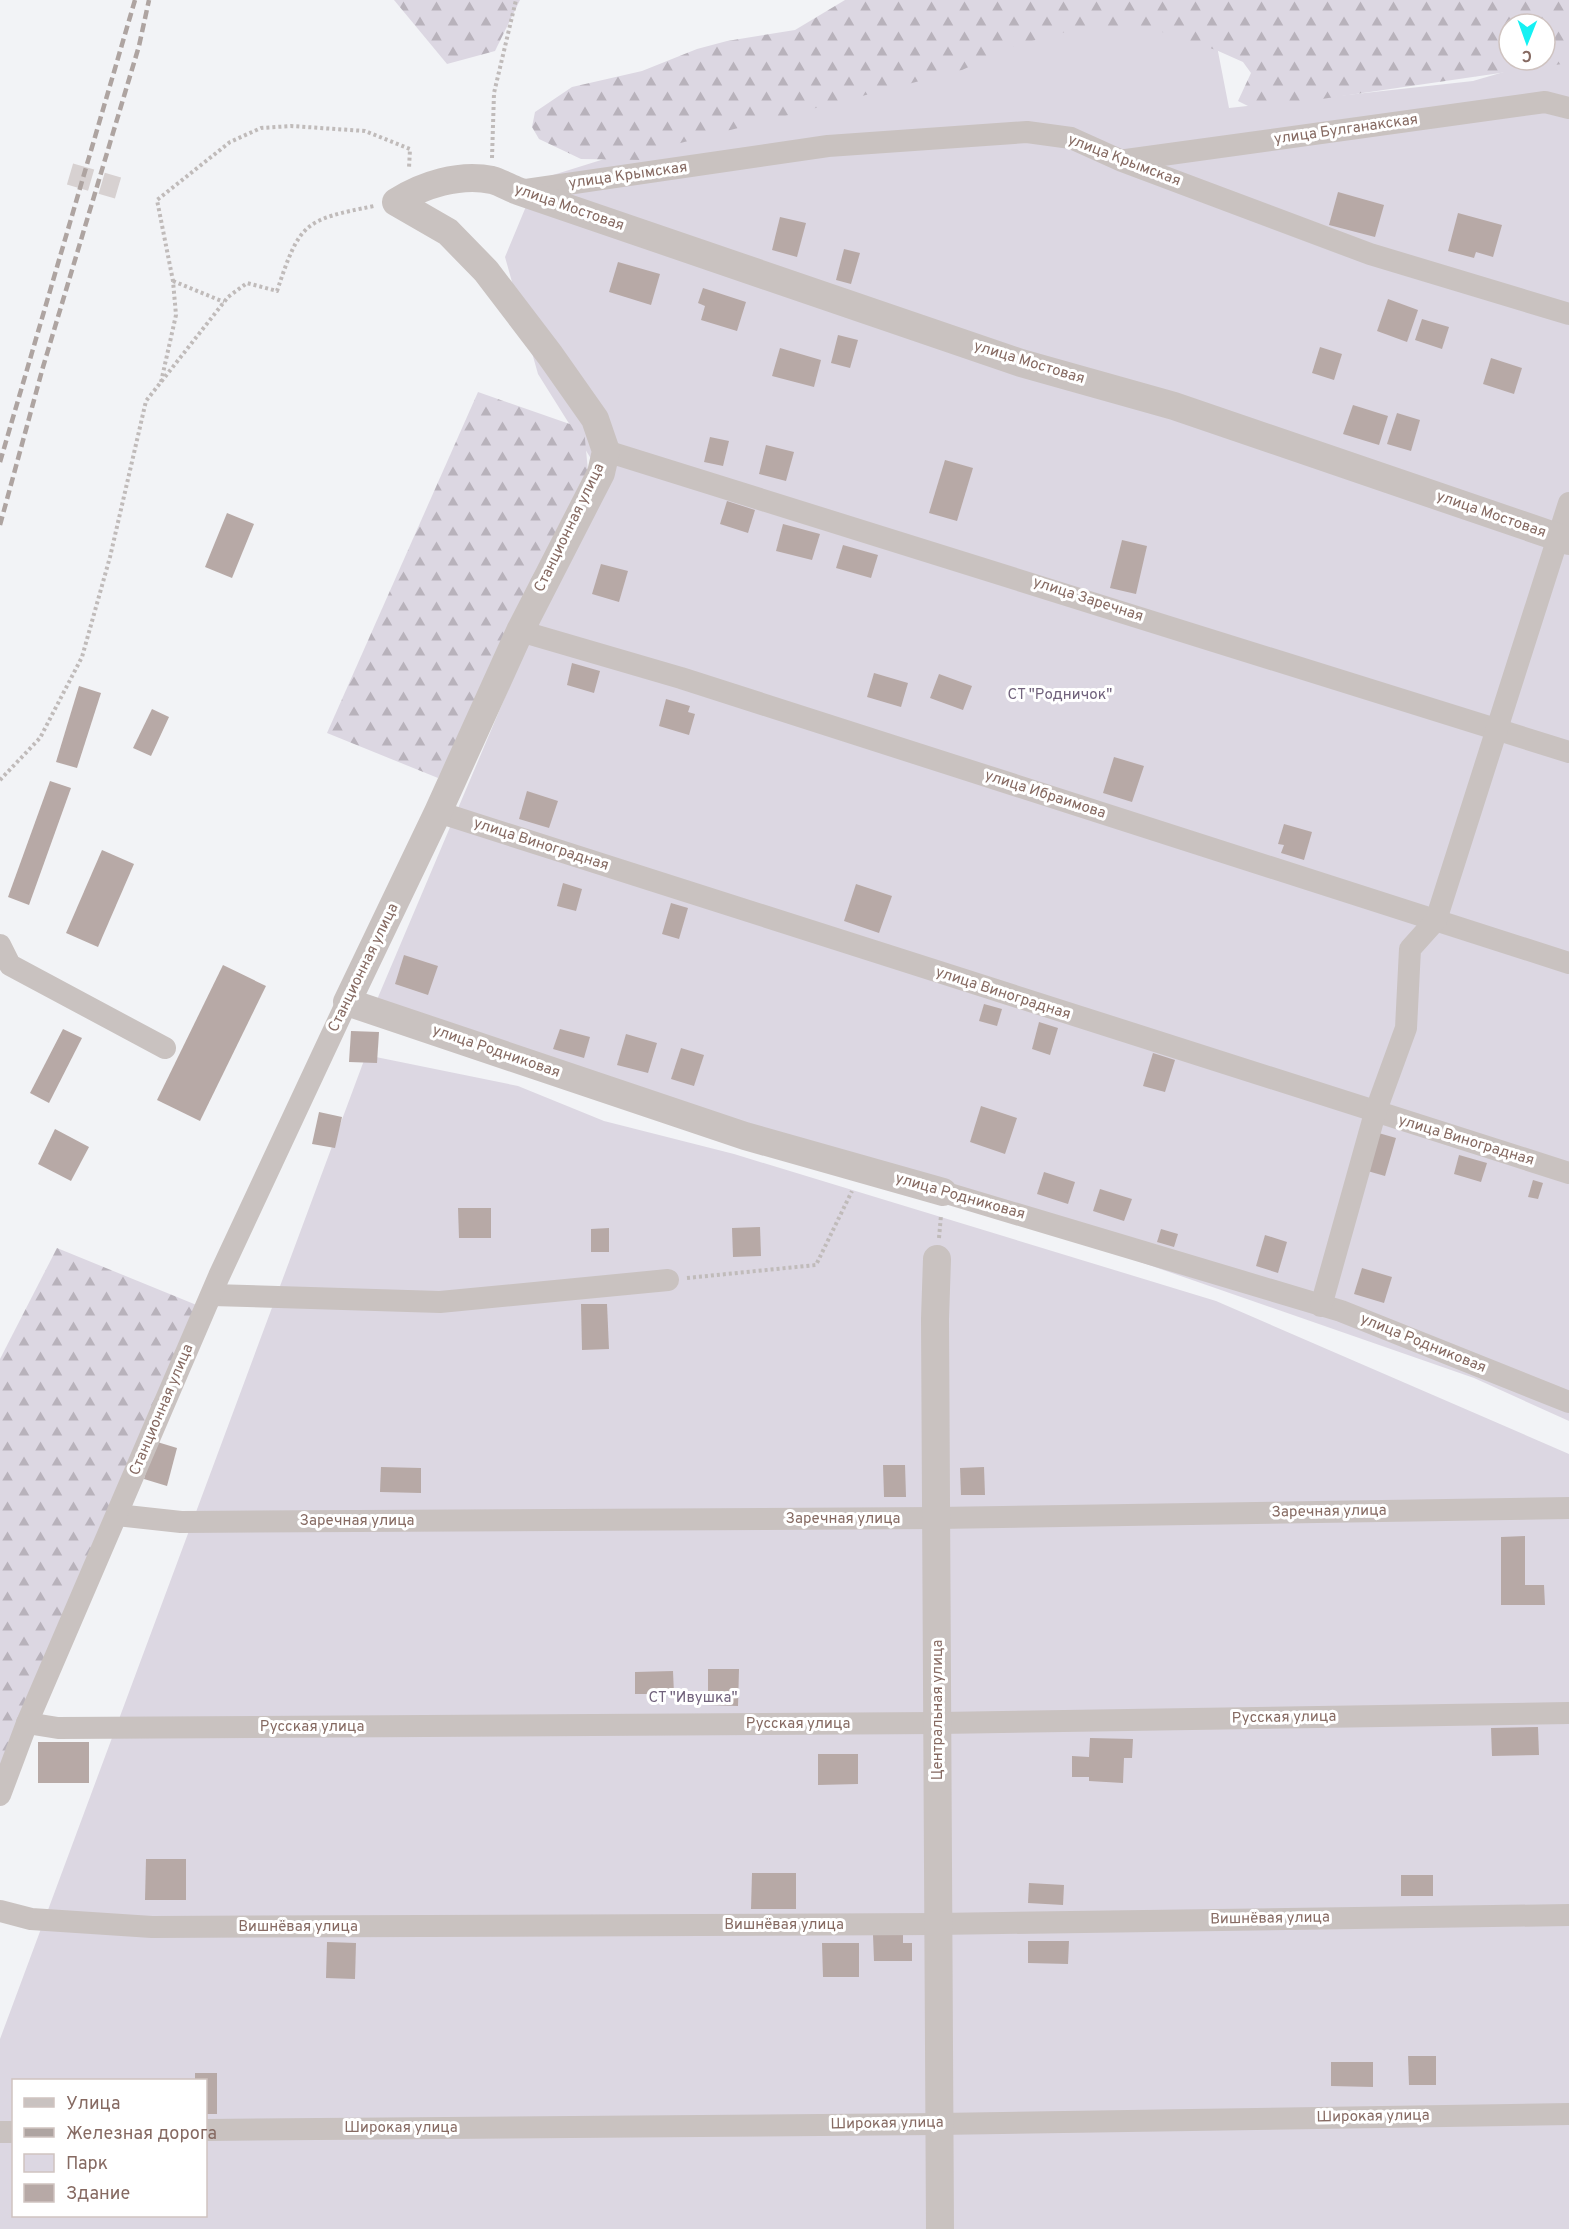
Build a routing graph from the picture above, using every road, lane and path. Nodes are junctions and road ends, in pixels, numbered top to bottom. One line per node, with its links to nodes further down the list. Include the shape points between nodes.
1 (516, 0): 4 (path, via 494,93)
2 (1569, 108): 3 (street, улица Булганакская, via 1545,102)
3 (1122, 161): 5 (street, улица Крымская, via 1071,138 1027,132 828,146); 9 (street, улица Крымская, via 1370,254)
4 (492, 180): 5 (street, улица Мостовая); 6 (street, via 452,180 415,190)
5 (518, 191): 13 (street, улица Мостовая, via 1021,363 1174,406)
6 (396, 201): 7 (path, via 409,175 410,149 365,131 261,128 230,142 157,200); 8 (path, via 325,216 308,226 291,248 277,291 246,283); 11 (street, Станционная улица, via 448,232 486,271 596,419)
7 (173, 281): 8 (path); 10 (path, via 176,315)
8 (224, 302): 10 (path)
9 (1569, 314)
10 (161, 382): 17 (path, via 146,401 82,657 40,738)
11 (606, 451): 14 (street, Станционная улица, via 601,473); 15 (street, улица Заречная)
12 (1569, 503): 13 (street)
13 (1564, 539): 15 (street)
14 (520, 632): 18 (street, Станционная улица); 19 (street, улица Ибраимова, via 681,678)
15 (1496, 729): 16 (street, улица Заречная); 19 (street)
16 (1569, 753)
17 (0, 780)
18 (438, 812): 22 (street, Станционная улица); 24 (street, улица Виноградная)
19 (1436, 920): 21 (street, улица Ибраимова); 24 (street, via 1410,949 1406,1028)
20 (0, 945): 23 (street, via 10,965)
21 (1569, 963)
22 (347, 1002): 25 (street, улица Родниковая, via 746,1136); 30 (street, Станционная улица)
23 (165, 1048)
24 (1375, 1113): 26 (street, улица Виноградная); 31 (street)
25 (862, 1169): 27 (street, улица Родниковая); 29 (path, via 816,1265)
26 (1569, 1173)
27 (943, 1192): 28 (path); 31 (street, улица Родниковая)
28 (938, 1259): 35 (street, Центральная улица)
29 (668, 1280): 30 (street, via 440,1302)
30 (212, 1295): 34 (street, Станционная улица)
31 (1321, 1306): 32 (street, улица Родниковая)
32 (1569, 1402)
33 (1569, 1508): 35 (street, Заречная улица)
34 (117, 1515): 35 (street, Заречная улица, via 181,1522); 37 (street, Станционная улица)
35 (937, 1518): 38 (street, Центральная улица)
36 (1569, 1713): 38 (street, Русская улица)
37 (27, 1723): 38 (street, Русская улица, via 58,1728); 39 (street, Станционная улица)
38 (939, 1723): 42 (street, Центральная улица)
39 (0, 1795)
40 (0, 1911): 42 (street, Вишнёвая улица, via 32,1919 152,1927)
41 (1569, 1915): 42 (street, Вишнёвая улица)
42 (937, 1924): 44 (street, Центральная улица)
43 (1569, 2114): 44 (street, Широкая улица)
44 (938, 2124): 45 (street, Широкая улица); 46 (street, Центральная улица)
45 (207, 2130)
46 (939, 2229)

